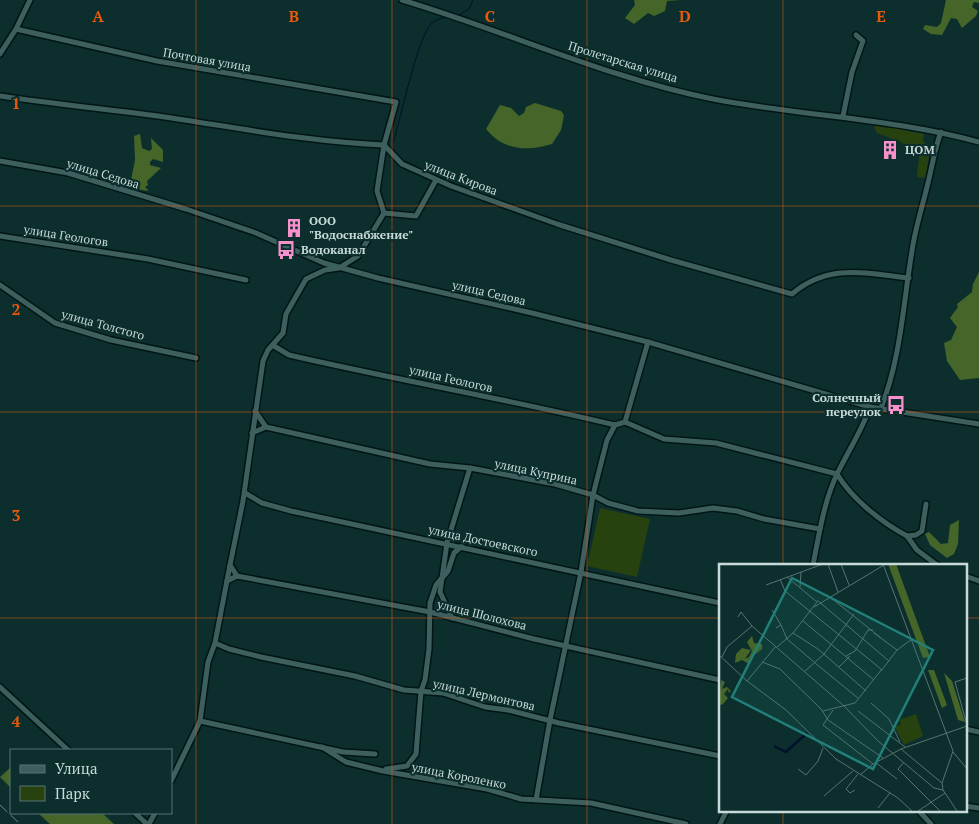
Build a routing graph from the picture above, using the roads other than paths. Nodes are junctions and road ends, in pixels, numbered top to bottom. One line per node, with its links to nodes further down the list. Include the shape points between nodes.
1 (30, 0): 3 (street)
2 (402, 0): 8 (street, Пролетарская улица, via 644,82 713,99)
3 (16, 29): 5 (street); 11 (street, Почтовая улица, via 157,61 396,102)
4 (856, 35): 8 (street, via 863,41 852,72)
5 (3, 45): 6 (street)
6 (0, 54)
7 (0, 96): 11 (street, via 241,130)
8 (843, 116): 9 (street, Пролетарская улица)
9 (941, 132): 10 (street, Пролетарская улица); 19 (street, via 933,151)
10 (979, 142)
11 (384, 145): 13 (street, улица Кирова, via 402,164); 14 (street, via 377,191)
12 (0, 161): 16 (street, улица Седова, via 68,174 186,209 256,233)
13 (436, 180): 14 (street, via 416,216); 19 (street, улица Кирова, via 557,224 792,294 811,279 834,273)
14 (384, 213): 17 (street, via 358,256)
15 (0, 236): 20 (street, улица Геологов, via 197,268)
16 (324, 263): 17 (street, улица Седова); 18 (street, via 327,266)
17 (339, 268): 18 (street); 22 (street, улица Седова)
18 (324, 270): 23 (street, via 306,279 286,314 283,332)
19 (909, 278): 26 (street, via 900,339)
20 (246, 280)
21 (0, 285): 24 (street, улица Толстого, via 55,323 111,340)
22 (648, 342): 25 (street, улица Седова); 28 (street)
23 (274, 346): 27 (street, via 263,361); 30 (street, улица Геологов, via 289,355)
24 (196, 358)
25 (870, 407): 26 (street, улица Седова); 34 (street, via 863,429)
26 (881, 408): 29 (street, улица Седова)
27 (255, 411): 31 (street); 32 (street)
28 (625, 422): 30 (street); 34 (street, via 664,438 716,443)
29 (979, 424)
30 (615, 425): 36 (street, via 607,440)
31 (266, 427): 32 (street); 33 (street, улица Куприна, via 430,464)
32 (252, 433): 35 (street)
33 (470, 468): 36 (street, улица Куприна, via 555,484); 40 (street)
34 (837, 474): 38 (street); 39 (street, via 867,507)
35 (244, 493): 40 (street, улица Достоевского, via 262,503 281,508); 44 (street)
36 (593, 495): 38 (street, улица Куприна, via 608,503 638,510 679,513 713,508); 45 (street)
37 (926, 504): 39 (street, via 922,531)
38 (820, 529): 42 (street)
39 (907, 536): 43 (street, via 917,550)
40 (447, 543): 41 (street, улица Достоевского); 48 (street)
41 (462, 546): 45 (street, улица Достоевского); 48 (street, via 454,553 448,571)
42 (814, 564)
43 (935, 564)
44 (230, 565): 46 (street); 49 (street)
45 (581, 572): 51 (street, улица Достоевского); 55 (street)
46 (237, 576): 49 (street); 52 (street, улица Шолохова)
47 (966, 576): 50 (street)
48 (441, 577): 52 (street, via 433,594); 53 (street, via 440,592)
49 (227, 581): 54 (street)
50 (979, 581)
51 (719, 603)
52 (430, 612): 53 (street, улица Шолохова); 58 (street, via 426,672)
53 (452, 618): 55 (street, улица Шолохова)
54 (215, 643): 58 (street, улица Лермонтова, via 260,657 355,676 404,690); 60 (street, via 208,662)
55 (565, 644): 56 (street, улица Шолохова); 59 (street)
56 (719, 680)
57 (0, 687): 64 (street)
58 (421, 691): 59 (street, улица Лермонтова, via 443,693 485,707); 67 (street, via 416,754 407,766)
59 (550, 720): 66 (street, улица Лермонтова); 69 (street)
60 (200, 721): 63 (street, улица Короленко); 68 (street)
61 (966, 729): 62 (street)
62 (979, 732)
63 (322, 746): 65 (street, улица Короленко, via 343,752); 67 (street, улица Короленко, via 346,762)
64 (67, 749)
65 (375, 754)
66 (719, 756)
67 (370, 767): 69 (street, улица Короленко)
68 (172, 779)
69 (536, 800): 76 (street, улица Короленко, via 591,803)
70 (966, 806): 71 (street)
71 (979, 808)
72 (726, 812): 77 (street)
73 (920, 812): 78 (street)
74 (136, 814): 75 (street)
75 (148, 824)
76 (686, 824)
77 (720, 824)
78 (931, 824)

